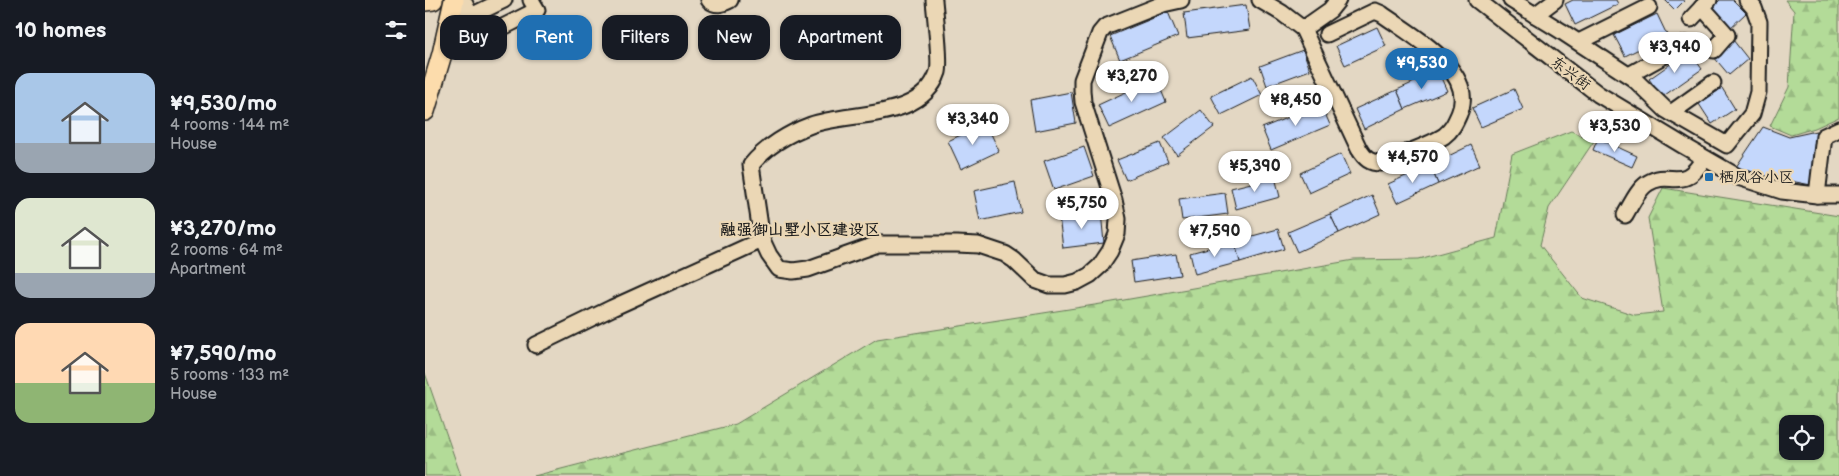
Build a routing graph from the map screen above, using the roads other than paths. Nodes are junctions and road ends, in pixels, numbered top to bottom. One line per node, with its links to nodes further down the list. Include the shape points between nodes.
1 (433, 0): 16 (main road)
2 (454, 0): 31 (main road)
3 (463, 0): 19 (street)
4 (504, 0): 20 (street)
5 (531, 0): 23 (street, via 537,10)
6 (709, 0): 7 (street, via 719,4)
7 (730, 0)
8 (934, 0): 40 (street, via 938,70 930,88 916,101 898,108 805,128 760,154 751,165)
9 (1181, 0): 40 (street, via 1105,27 1082,80 1083,102 1118,219 1117,234 1110,250 1090,275 1065,285 1049,285 1035,280 1005,254 978,245 957,244 878,244 808,270 793,271 779,269)
10 (1260, 0): 24 (street)
11 (1338, 0): 24 (street, via 1330,10)
12 (1477, 0): 35 (street, 东兴街, via 1598,94)
13 (1511, 0): 21 (street)
14 (1555, 0): 21 (street)
15 (1747, 0): 34 (street, via 1759,22 1758,92 1752,114)
16 (425, 1)
17 (1706, 4): 22 (street); 28 (street, via 1727,35)
18 (1649, 7): 26 (street)
19 (470, 15)
20 (473, 15)
21 (1535, 15): 26 (street)
22 (1691, 19)
23 (507, 25)
24 (1303, 29): 25 (street, via 1363,157 1371,163 1381,163 1443,136 1453,128 1461,110 1463,94 1449,66 1432,50 1375,11)
25 (1327, 34)
26 (1579, 42): 29 (street)
27 (1685, 44): 29 (street)
28 (1714, 50)
29 (1629, 76): 32 (street)
30 (1713, 83): 32 (street)
31 (425, 111)
32 (1671, 113): 34 (street)
33 (1839, 129): 37 (street, via 1824,136)
34 (1727, 146): 36 (street, via 1731,153)
35 (1704, 158): 36 (street, 东兴街); 39 (street, via 1690,175 1648,183)
36 (1722, 168): 37 (street, 东兴街, via 1781,191)
37 (1817, 195): 38 (street, 东兴街)
38 (1839, 195)
39 (1625, 214)
40 (762, 240): 41 (street)
41 (536, 345)

